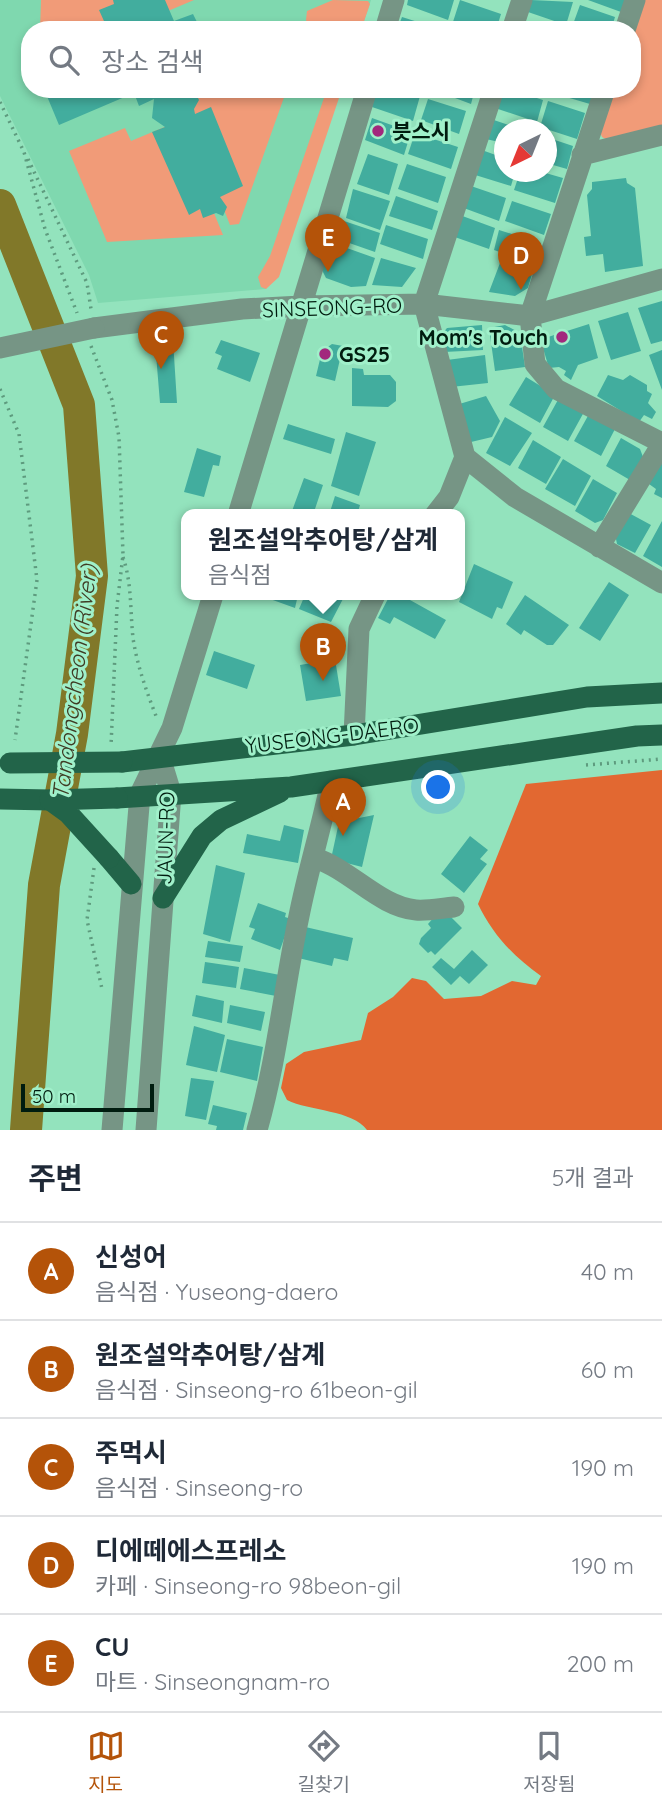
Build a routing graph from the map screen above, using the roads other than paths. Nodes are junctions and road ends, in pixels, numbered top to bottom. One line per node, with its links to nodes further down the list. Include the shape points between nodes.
1 (394, 0): 4 (street)
2 (522, 0): 5 (street)
3 (635, 0): 6 (street)
4 (388, 21)
5 (515, 21)
6 (628, 21)
7 (364, 98): 14 (street)
8 (491, 98): 13 (street)
9 (602, 98): 11 (street)
10 (662, 135): 11 (street)
11 (582, 155): 15 (street)
12 (662, 279): 15 (street, SINSEONG-RO)
13 (425, 304): 14 (street, SINSEONG-RO); 15 (street, SINSEONG-RO); 18 (street)
14 (301, 306): 16 (street, SINSEONG-RO, bridge, via 88,329); 19 (street)
15 (530, 316): 17 (street, via 535,364 556,389)
16 (0, 348)
17 (662, 443): 21 (street)
18 (465, 457): 20 (street); 21 (street, via 515,496)
19 (240, 509)
20 (440, 509)
21 (599, 547): 22 (street)
22 (662, 583)
23 (211, 600): 28 (street)
24 (373, 600): 26 (street, via 359,629)
25 (662, 693): 26 (main road, YUSEONG-DAERO, via 587,697)
26 (354, 735): 28 (main road, YUSEONG-DAERO)
27 (662, 735): 30 (main road, YUSEONG-DAERO)
28 (160, 757): 29 (main road, YUSEONG-DAERO, bridge, via 116,755); 32 (street, JAUN-RO); 33 (street, JAUN-RO)
29 (5, 763)
30 (331, 780): 31 (main road, YUSEONG-DAERO); 36 (street)
31 (291, 787): 32 (main road, YUSEONG-DAERO); 38 (main road, via 221,820 202,836)
32 (171, 793): 33 (main road, YUSEONG-DAERO); 38 (street, JAUN-RO)
33 (140, 794): 35 (main road, YUSEONG-DAERO, bridge); 37 (street, JAUN-RO)
34 (1, 799): 35 (main road, YUSEONG-DAERO)
35 (50, 800): 37 (main road, bridge, via 68,813 102,859)
36 (315, 858): 39 (street, via 334,864 396,906 417,911); 42 (street, via 299,914)
37 (131, 884): 40 (street, JAUN-RO)
38 (163, 898): 41 (street, JAUN-RO)
39 (454, 907)
40 (112, 1130)
41 (146, 1130)
42 (257, 1130)

